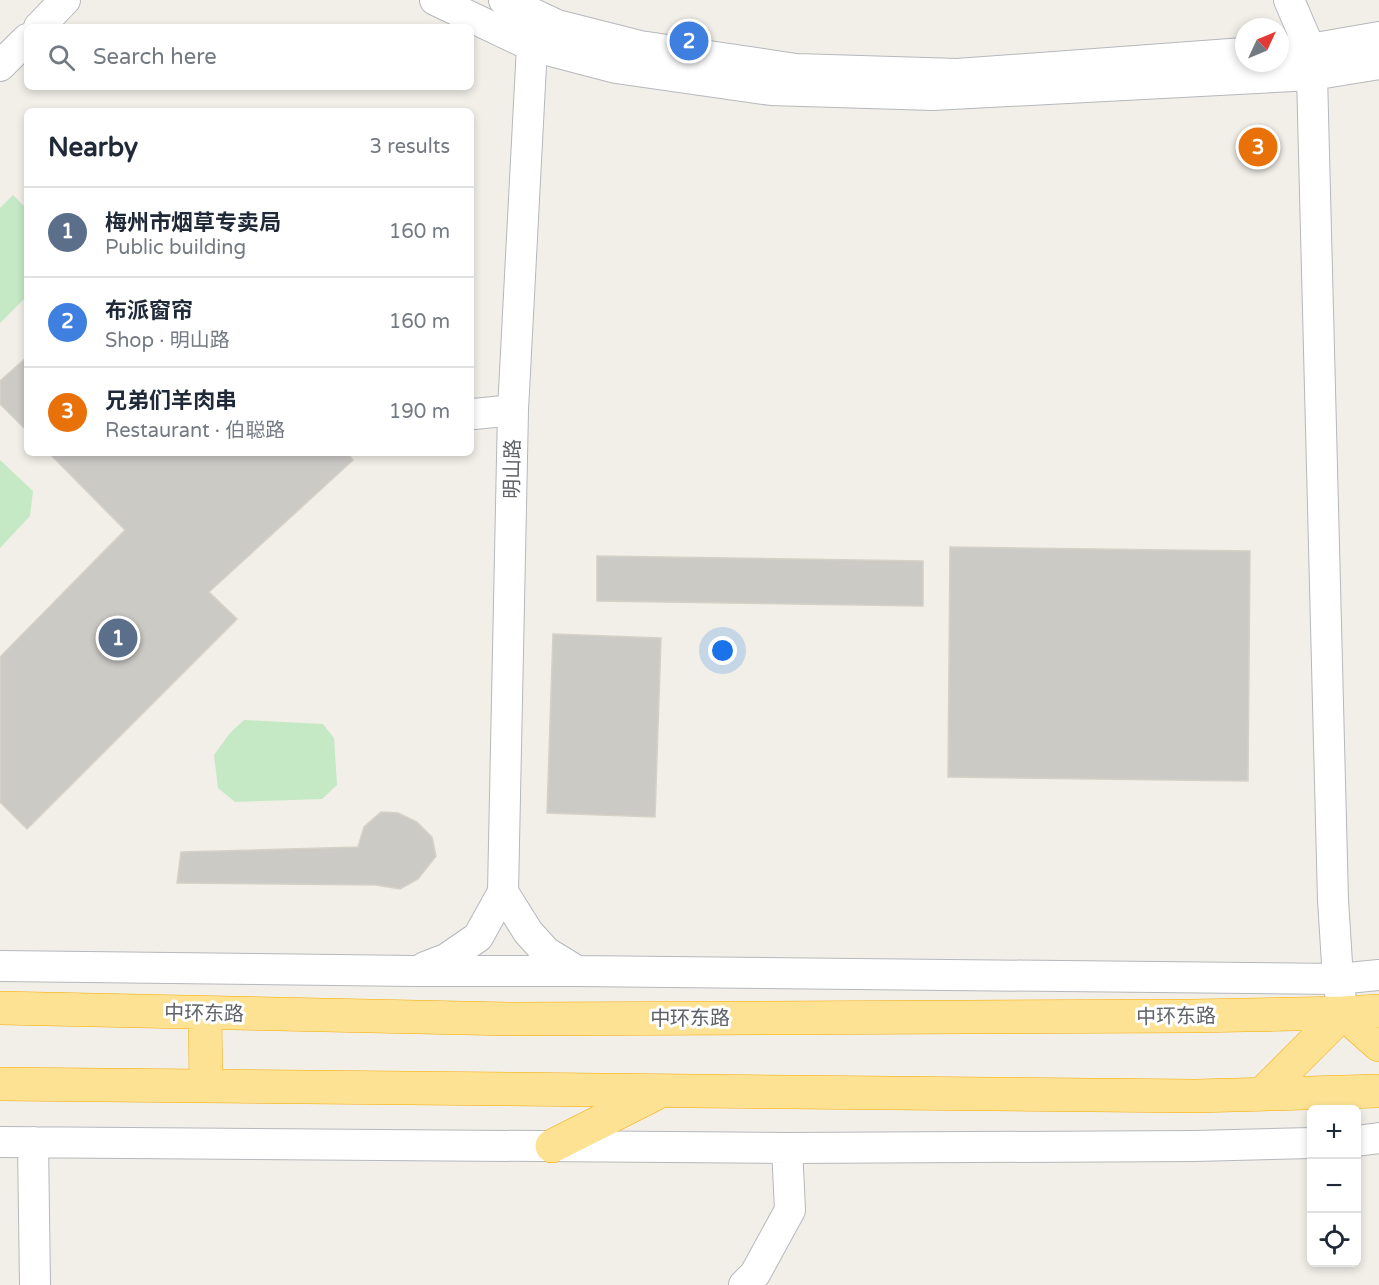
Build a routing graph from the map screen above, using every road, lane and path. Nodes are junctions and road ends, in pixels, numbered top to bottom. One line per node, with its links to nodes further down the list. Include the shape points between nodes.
1 (65, 0): 5 (street)
2 (435, 0): 8 (street)
3 (504, 0): 9 (street, via 556,25 640,46 796,69 957,74)
4 (1289, 0): 11 (street)
5 (42, 24)
6 (1379, 37): 11 (street)
7 (24, 42): 13 (street)
8 (532, 46): 11 (street, via 616,68 771,90 933,95); 14 (street, 明山路)
9 (1235, 54)
10 (1289, 54): 11 (street)
11 (1311, 62): 12 (street); 21 (street)
12 (1379, 63)
13 (0, 66)
14 (513, 410): 15 (street); 16 (street, 明山路)
15 (474, 414)
16 (503, 892): 18 (street, via 546,952); 19 (street, via 478,937 446,959)
17 (0, 966): 19 (street)
18 (577, 970): 19 (street); 21 (street)
19 (415, 971)
20 (1379, 975): 21 (street)
21 (1338, 979): 25 (street)
22 (0, 1008): 24 (highway, 中环东路)
23 (1379, 1011): 25 (highway, 中环东路)
24 (205, 1013): 25 (highway, 中环东路, via 512,1019); 28 (highway)
25 (1343, 1013): 26 (highway); 31 (highway)
26 (1379, 1045)
27 (0, 1084): 28 (highway)
28 (206, 1086): 29 (highway)
29 (662, 1091): 31 (highway); 37 (highway)
30 (1379, 1091): 31 (highway)
31 (1262, 1095)
32 (1379, 1138): 33 (street)
33 (1361, 1140)
34 (0, 1142): 35 (street)
35 (33, 1142): 37 (street); 39 (street)
36 (1307, 1143): 38 (street)
37 (552, 1146): 38 (street)
38 (788, 1148): 40 (street, via 790,1210 755,1274)
39 (35, 1285)
40 (744, 1285)

